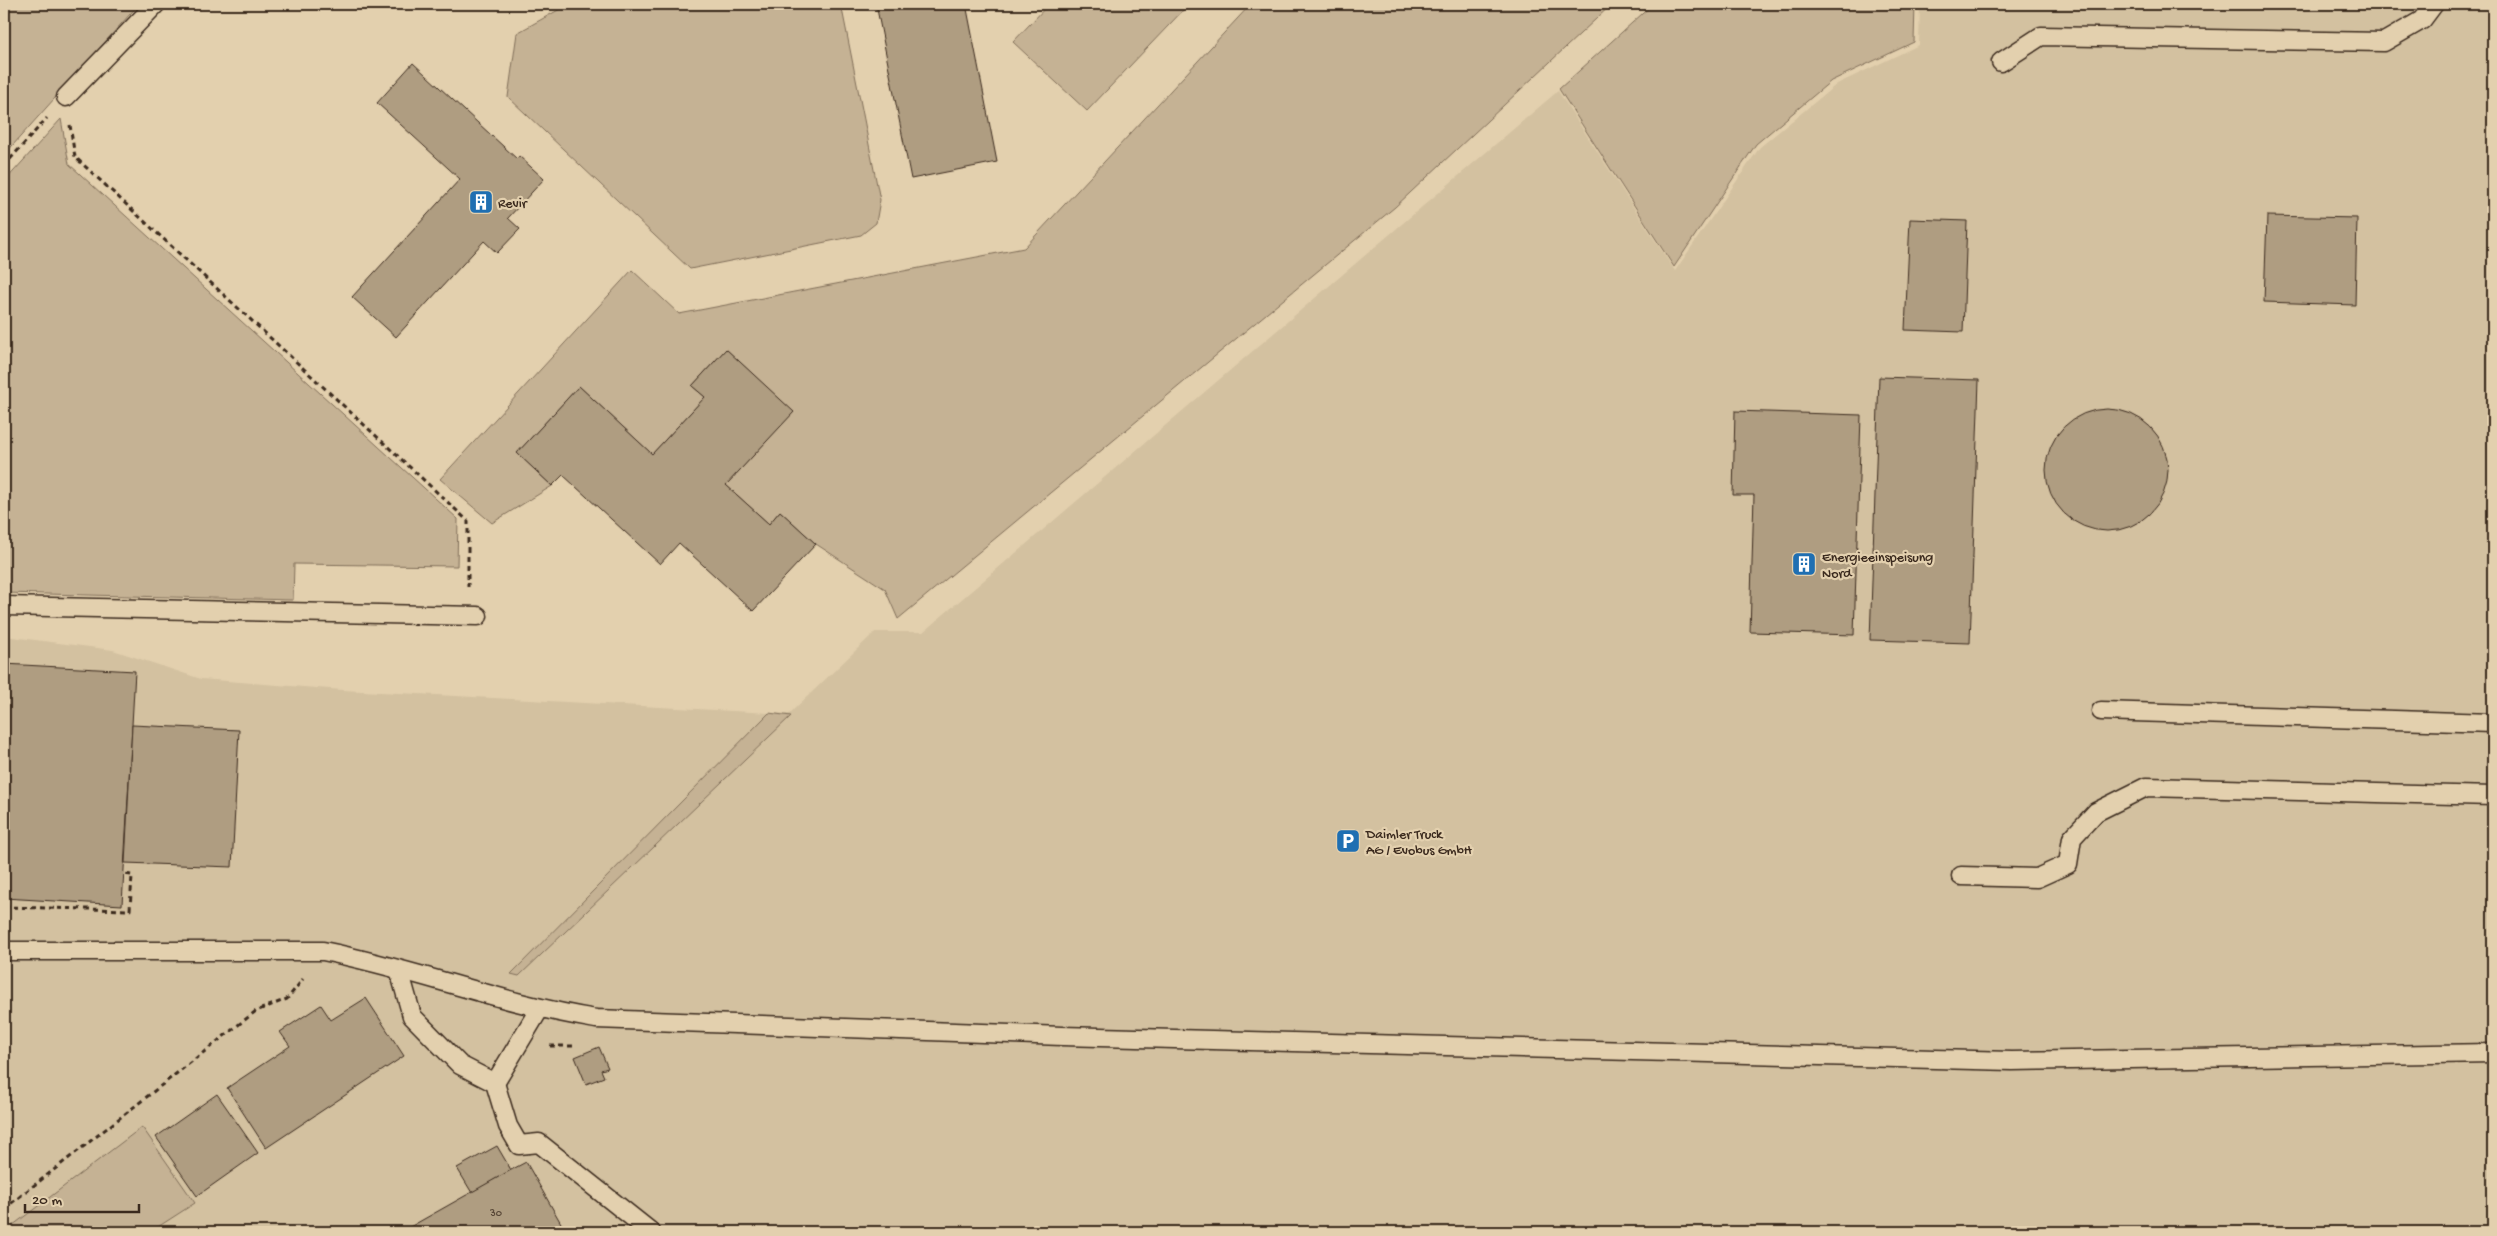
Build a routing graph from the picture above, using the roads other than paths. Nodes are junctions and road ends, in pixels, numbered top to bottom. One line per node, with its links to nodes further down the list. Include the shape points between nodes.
1 (156, 4): 4 (lane)
2 (2434, 4): 3 (lane, via 2422,20 2384,42 2040,36)
3 (2001, 62)
4 (66, 98)
5 (4, 606): 6 (lane)
6 (473, 616)
7 (2101, 711): 8 (lane)
8 (2493, 723)
9 (2493, 796): 10 (lane, via 2146,787 2096,812 2072,838 2068,864 2037,878)
10 (1962, 876)
11 (4, 951): 12 (lane, via 323,951)
12 (399, 970): 13 (lane); 15 (lane, via 412,1016 460,1065)
13 (540, 1008): 14 (lane, via 596,1019 1062,1036 2012,1061); 15 (lane)
14 (2493, 1053)
15 (495, 1083): 16 (lane, via 508,1126 519,1145 539,1143)
16 (651, 1232)

